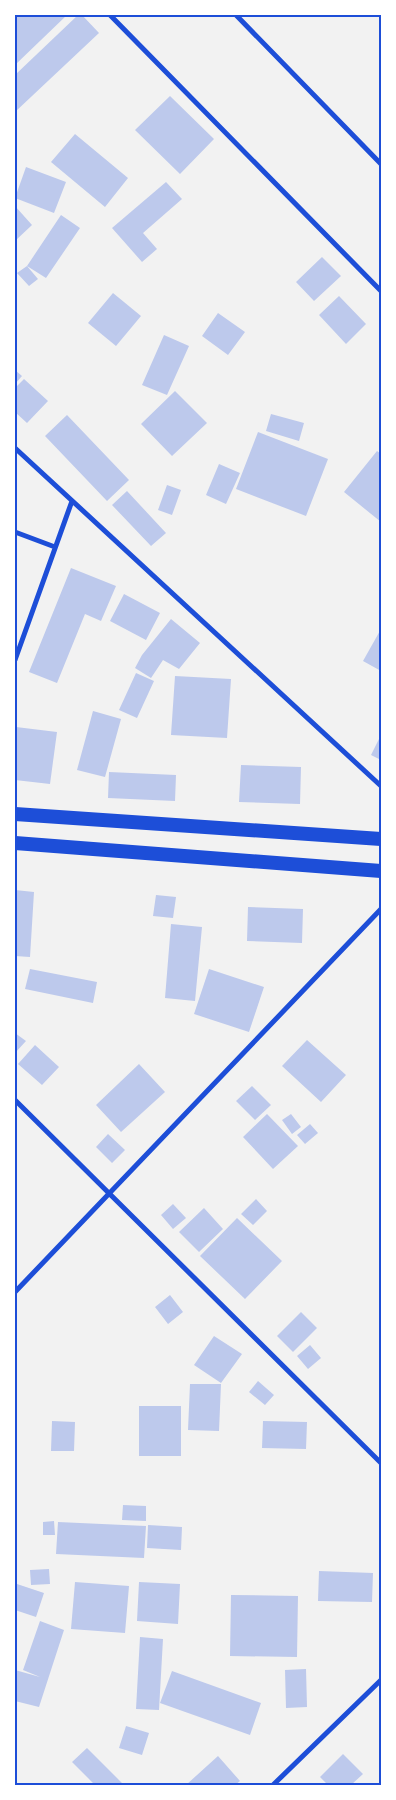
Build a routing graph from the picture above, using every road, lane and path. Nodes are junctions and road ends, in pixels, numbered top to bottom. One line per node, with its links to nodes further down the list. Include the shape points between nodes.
1 (110, 15): 4 (street)
2 (236, 15): 3 (street)
3 (381, 164)
4 (381, 291)
5 (15, 448): 6 (street)
6 (72, 501): 8 (street); 10 (street)
7 (15, 532): 8 (street)
8 (55, 547): 9 (street)
9 (15, 660)
10 (381, 786)
11 (15, 814): 12 (highway)
12 (381, 839)
13 (15, 843): 14 (highway)
14 (381, 871)
15 (381, 909): 17 (street)
16 (15, 1100): 17 (street)
17 (110, 1194): 18 (street); 19 (street)
18 (15, 1292)
19 (381, 1463)
20 (381, 1680): 21 (street)
21 (273, 1785)

